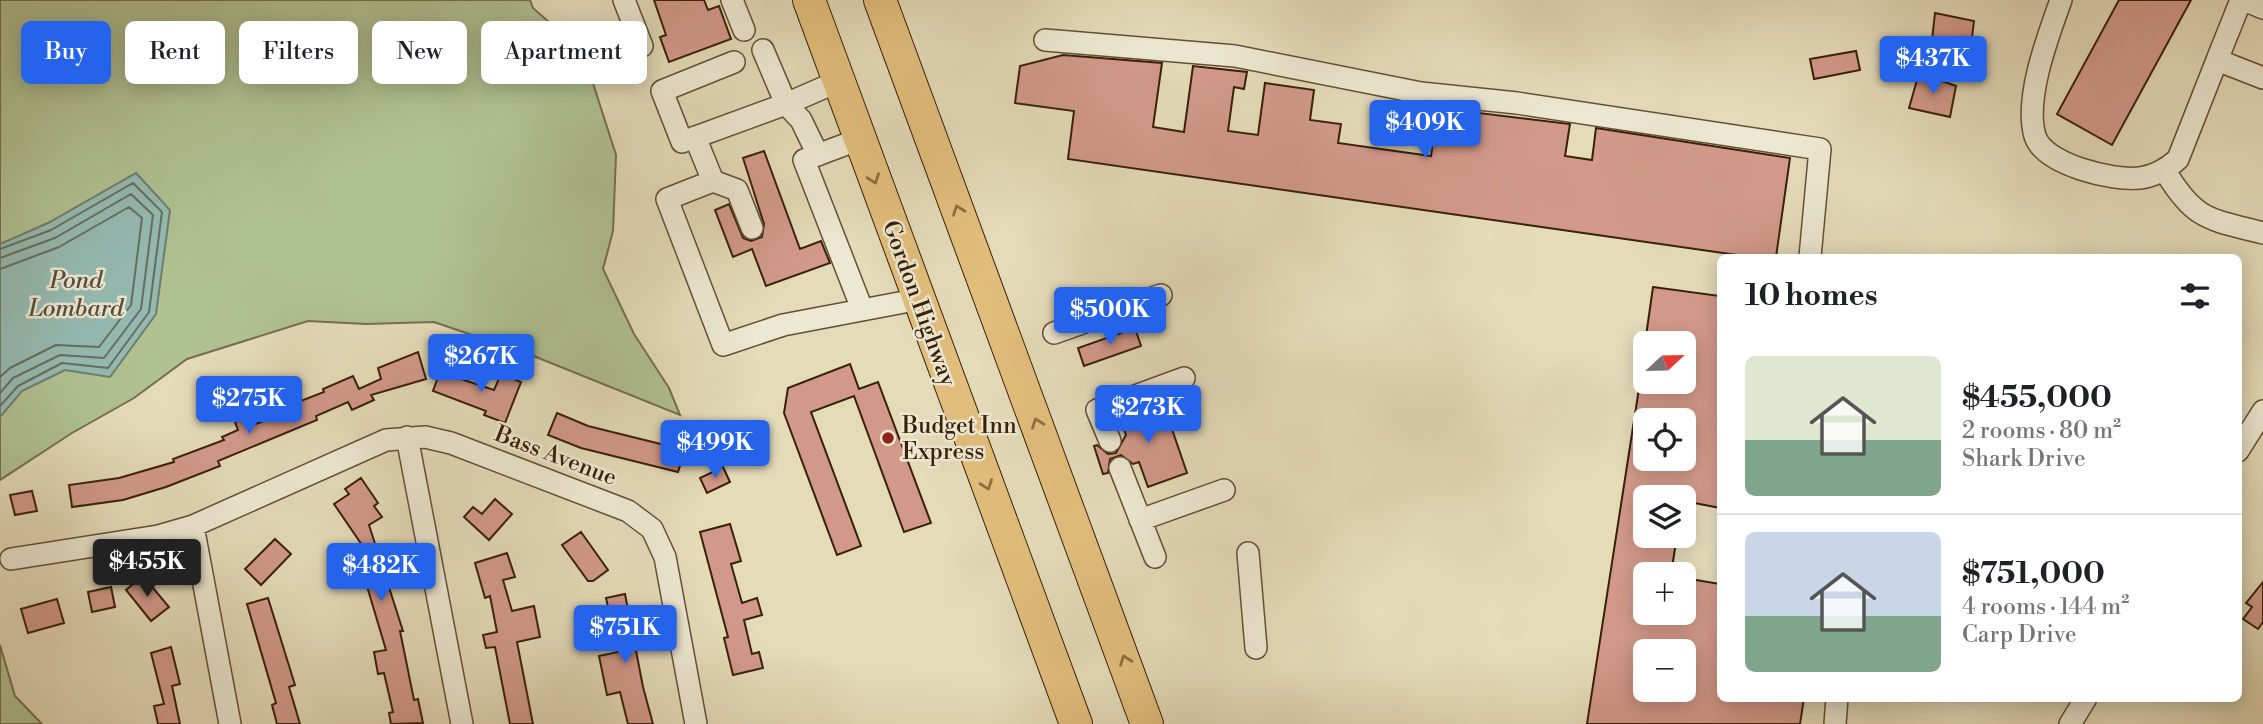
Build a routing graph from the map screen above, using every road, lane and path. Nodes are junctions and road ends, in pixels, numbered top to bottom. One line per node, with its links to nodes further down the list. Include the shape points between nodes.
1 (624, 0): 8 (street)
2 (732, 0): 9 (street)
3 (809, 0): 15 (highway, Gordon Highway)
4 (880, 0): 48 (highway, one-way to 4)
5 (2061, 0): 20 (street, via 2035,87 2031,115 2035,139 2050,156 2099,175 2140,178)
6 (2243, 0): 7 (street); 12 (street)
7 (2263, 8)
8 (632, 21)
9 (744, 30)
10 (1045, 40): 24 (street, via 1235,55 1421,93 1820,149)
11 (763, 50): 16 (street)
12 (2217, 60): 14 (street); 20 (street, via 2178,159)
13 (734, 62): 17 (street, via 662,91 682,142)
14 (2263, 78)
15 (839, 81): 16 (street); 18 (highway, Gordon Highway)
16 (786, 104): 17 (street); 19 (street, via 801,120)
17 (695, 137): 21 (street)
18 (860, 139): 19 (street); 26 (highway, Gordon Highway, one-way to 26)
19 (818, 155): 27 (street, via 804,160)
20 (2165, 171): 23 (street, via 2194,211)
21 (713, 181): 22 (street, via 737,190); 27 (street, via 667,199 723,345 783,325)
22 (752, 228)
23 (2263, 233)
24 (1810, 254)
25 (1161, 295): 28 (street)
26 (920, 299): 27 (street); 47 (highway, Gordon Highway, one-way to 47)
27 (862, 309)
28 (1054, 333)
29 (1184, 378): 32 (street, via 1097,410)
30 (2263, 411): 33 (street)
31 (407, 437): 37 (street, Bass Avenue, via 386,440); 45 (street); 46 (street, Bass Avenue, via 450,443 611,503 642,520 656,535 665,557)
32 (1110, 441)
33 (2242, 445)
34 (1120, 468): 36 (street)
35 (1224, 490): 36 (street)
36 (1140, 520): 39 (street)
37 (193, 526): 40 (street, Bass Avenue, via 158,536); 44 (street)
38 (1248, 553): 41 (street)
39 (1155, 557)
40 (11, 559)
41 (1256, 648)
42 (1837, 702): 49 (street)
43 (2084, 702): 50 (street)
44 (230, 724)
45 (462, 724)
46 (696, 724)
47 (1076, 724)
48 (1147, 724)
49 (1835, 724)
50 (2070, 724)

